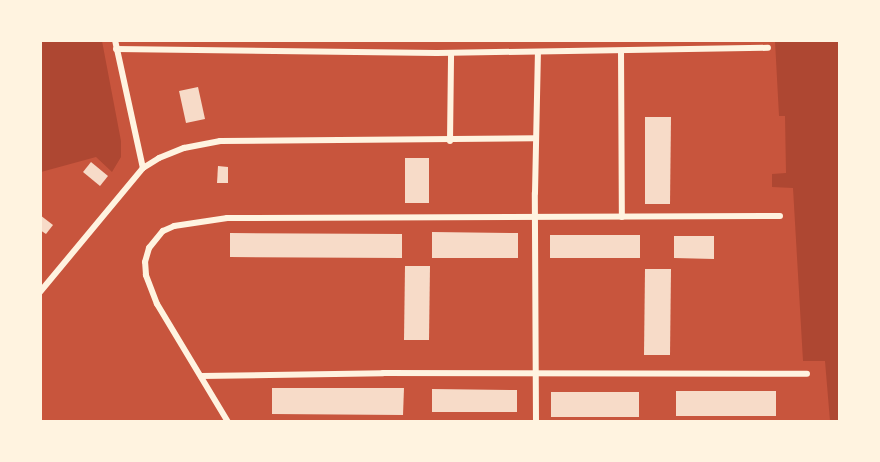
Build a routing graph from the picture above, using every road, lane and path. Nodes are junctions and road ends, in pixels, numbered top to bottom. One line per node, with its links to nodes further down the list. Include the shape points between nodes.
1 (115, 40): 3 (street)
2 (768, 48): 4 (street)
3 (116, 49): 5 (street); 9 (street)
4 (621, 51): 6 (street); 11 (street)
5 (451, 53): 6 (street); 8 (street)
6 (538, 53): 7 (street)
7 (536, 138): 8 (street); 12 (street)
8 (450, 141): 9 (street, via 220,141 184,148)
9 (143, 168): 13 (street)
10 (780, 216): 11 (street)
11 (622, 217): 12 (street)
12 (535, 218): 14 (street); 16 (street, via 226,218 168,228 149,248 146,275 157,304)
13 (40, 292)
14 (536, 374): 15 (street); 16 (street); 18 (street)
15 (807, 374)
16 (201, 376): 17 (street)
17 (228, 422)
18 (536, 422)

